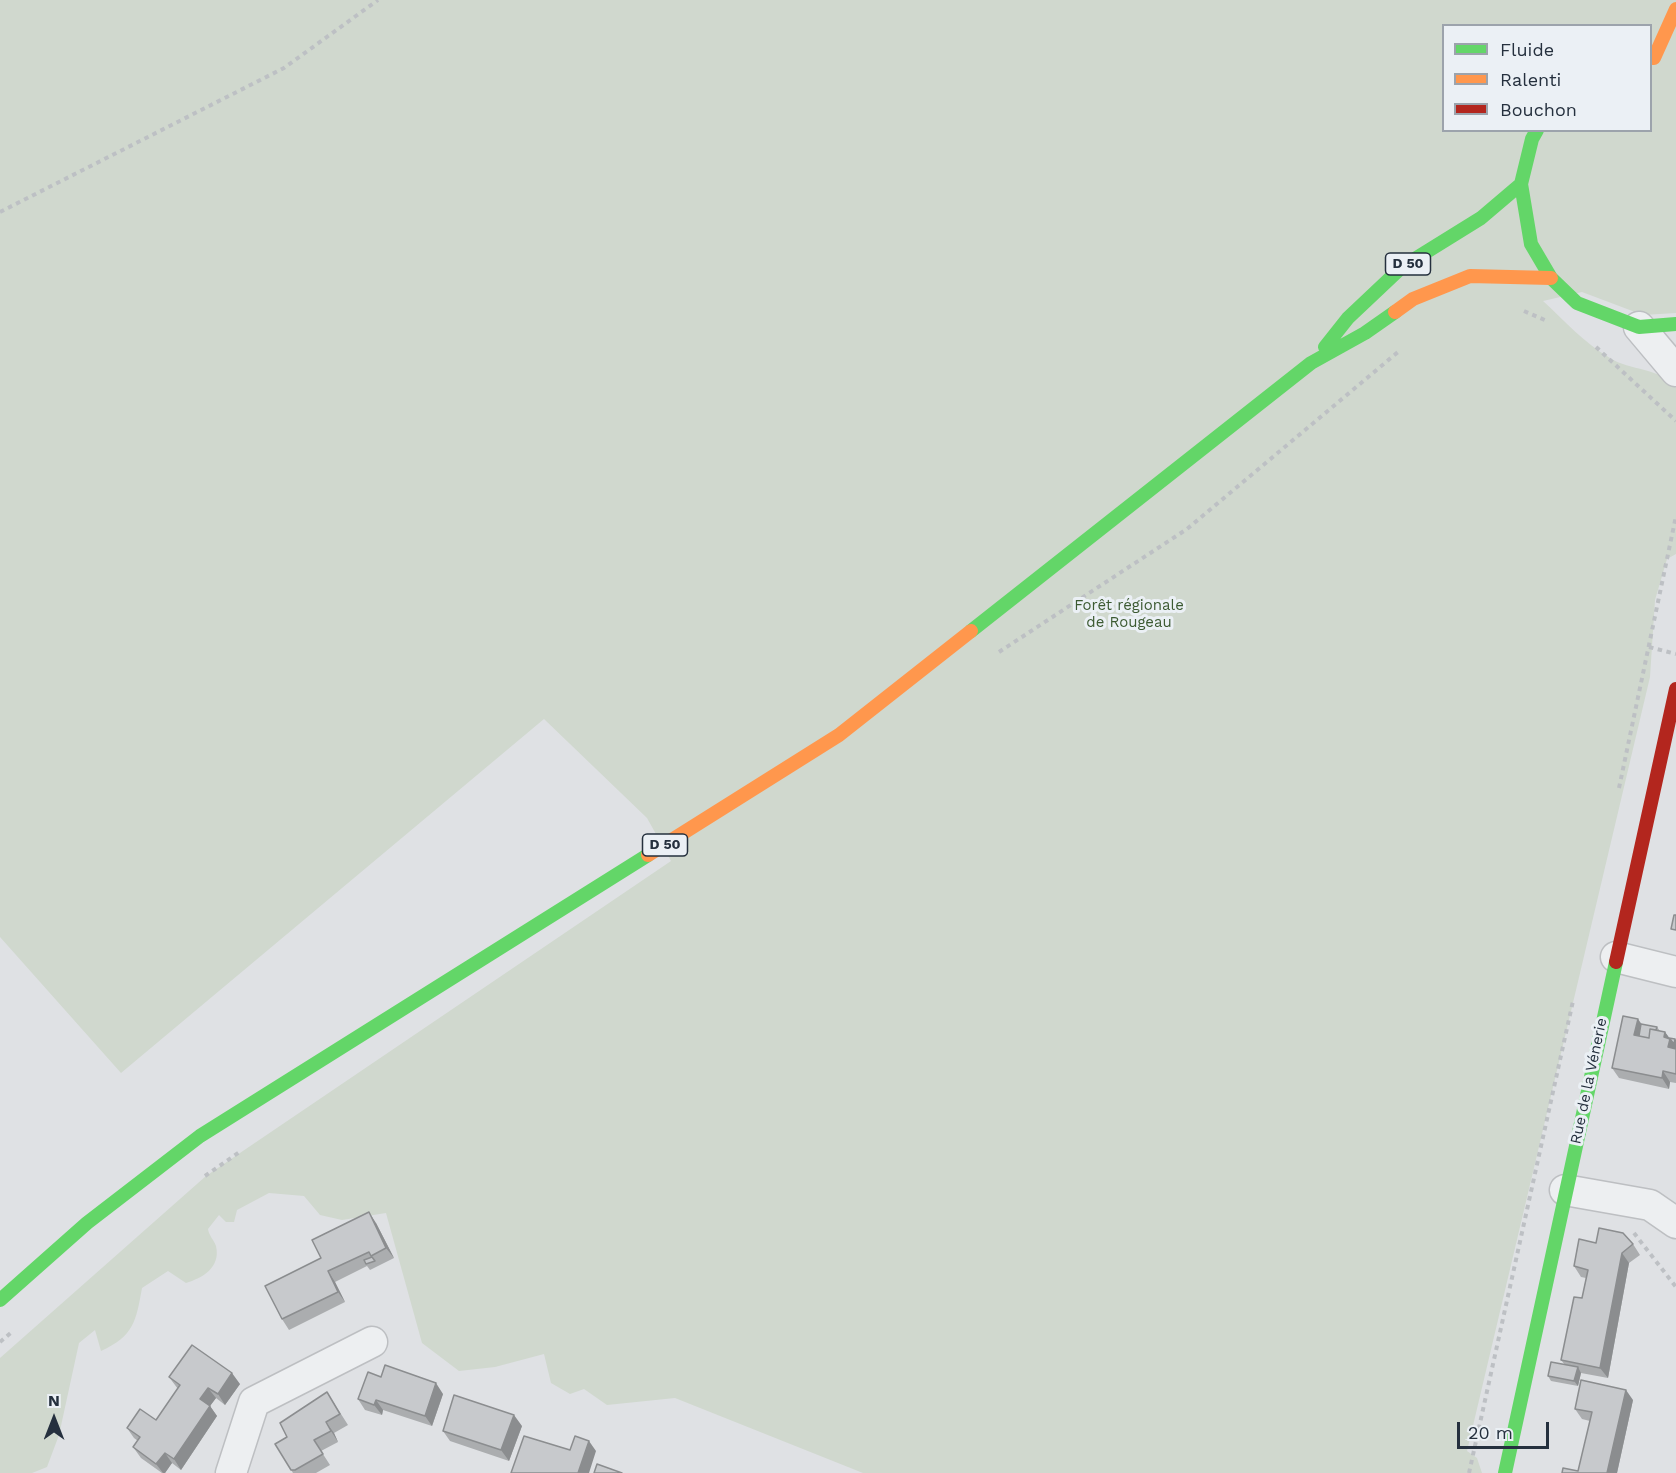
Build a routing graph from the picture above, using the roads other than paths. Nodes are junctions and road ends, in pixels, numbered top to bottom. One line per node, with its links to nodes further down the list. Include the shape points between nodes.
1 (1676, 9): 2 (main road)
2 (1657, 59)
3 (1536, 132): 4 (main road)
4 (1521, 184): 5 (main road, via 1531,244); 8 (main road, D 50, via 1481,218 1402,267 1348,318)
5 (1551, 278): 7 (main road, via 1577,303); 8 (main road, D 50, via 1470,276 1413,300)
6 (1676, 324): 7 (main road)
7 (1639, 327): 9 (street)
8 (1311, 363): 15 (main road, D 50, via 839,735 200,1136 87,1223)
9 (1676, 371)
10 (1676, 689): 11 (main road, Rue de la Vénerie)
11 (1616, 957): 12 (street); 13 (main road, Rue de la Vénerie)
12 (1676, 972)
13 (1565, 1190): 14 (street, via 1650,1205); 18 (main road, Rue de la Vénerie)
14 (1676, 1223)
15 (0, 1299)
16 (372, 1342): 17 (street, via 254,1402)
17 (231, 1473)
18 (1505, 1473)

